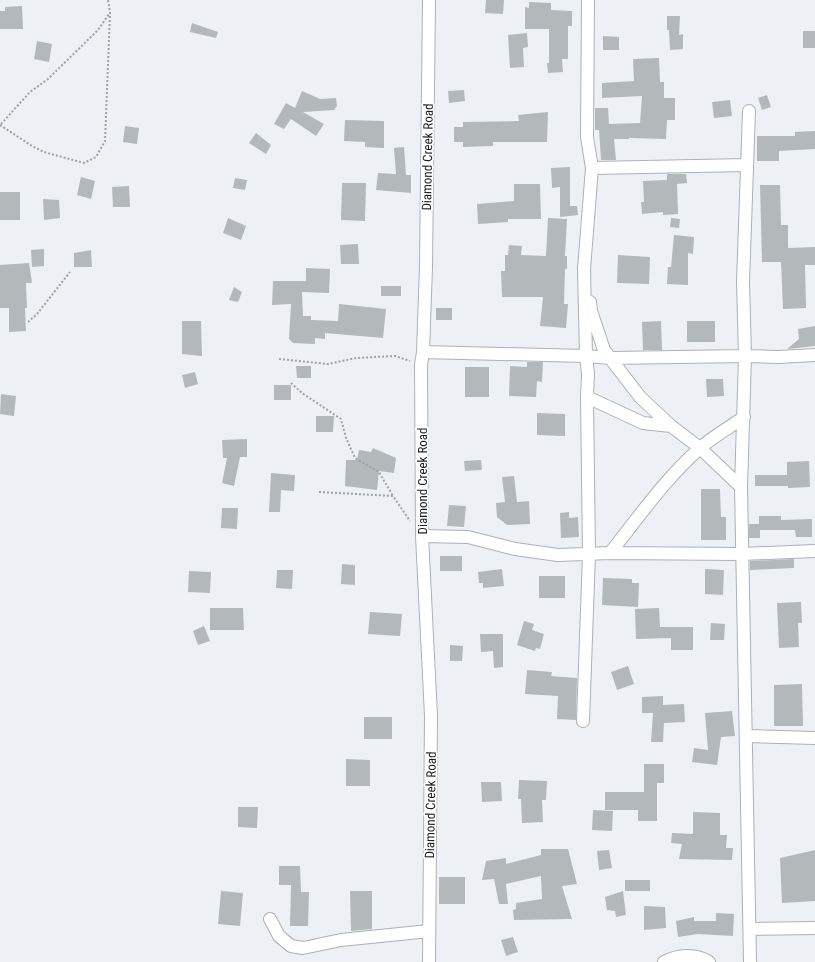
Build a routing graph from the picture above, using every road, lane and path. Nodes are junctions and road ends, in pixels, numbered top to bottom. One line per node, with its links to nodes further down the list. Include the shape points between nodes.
1 (108, 0): 4 (path)
2 (429, 0): 12 (street, Diamond Creek Road)
3 (588, 0): 8 (street, via 587,137)
4 (110, 13): 6 (path, via 98,30 48,80 30,92); 6 (path, via 105,140 96,157 84,163 44,152)
5 (749, 111): 7 (street)
6 (0, 125)
7 (747, 165): 8 (street); 15 (street, via 743,282)
8 (592, 168): 9 (street)
9 (584, 269): 14 (street); 16 (street, via 591,311 604,350)
10 (70, 272): 11 (path)
11 (28, 322)
12 (423, 352): 14 (street); 18 (street, Diamond Creek Road)
13 (815, 354): 15 (street)
14 (586, 356): 16 (street); 20 (street)
15 (745, 356): 16 (street); 21 (street)
16 (611, 358): 22 (street, via 640,397)
17 (279, 359): 18 (path, via 328,364 356,358 395,356)
18 (421, 365): 27 (street, Diamond Creek Road)
19 (291, 383): 26 (path, via 341,419 355,458 379,472)
20 (587, 397): 22 (street, via 643,423); 30 (street)
21 (744, 418): 23 (street); 24 (street)
22 (671, 426): 23 (street)
23 (700, 448): 24 (street); 29 (street, via 678,470)
24 (741, 487): 31 (street)
25 (319, 492): 26 (path)
26 (393, 496): 27 (path)
27 (422, 536): 30 (street, via 468,537 515,549 558,555); 38 (street, Diamond Creek Road, via 431,716)
28 (815, 551): 31 (street)
29 (610, 553): 30 (street); 31 (street)
30 (589, 554): 32 (street)
31 (742, 554): 33 (street)
32 (583, 721)
33 (747, 736): 34 (street); 37 (street)
34 (815, 738)
35 (270, 919): 38 (street, via 279,936 291,946 303,948 341,940)
36 (815, 928): 37 (street)
37 (750, 929): 42 (street)
38 (429, 931): 39 (street, Diamond Creek Road)
39 (428, 962)
40 (664, 962): 41 (street, via 682,956)
41 (709, 962)
42 (750, 962)

